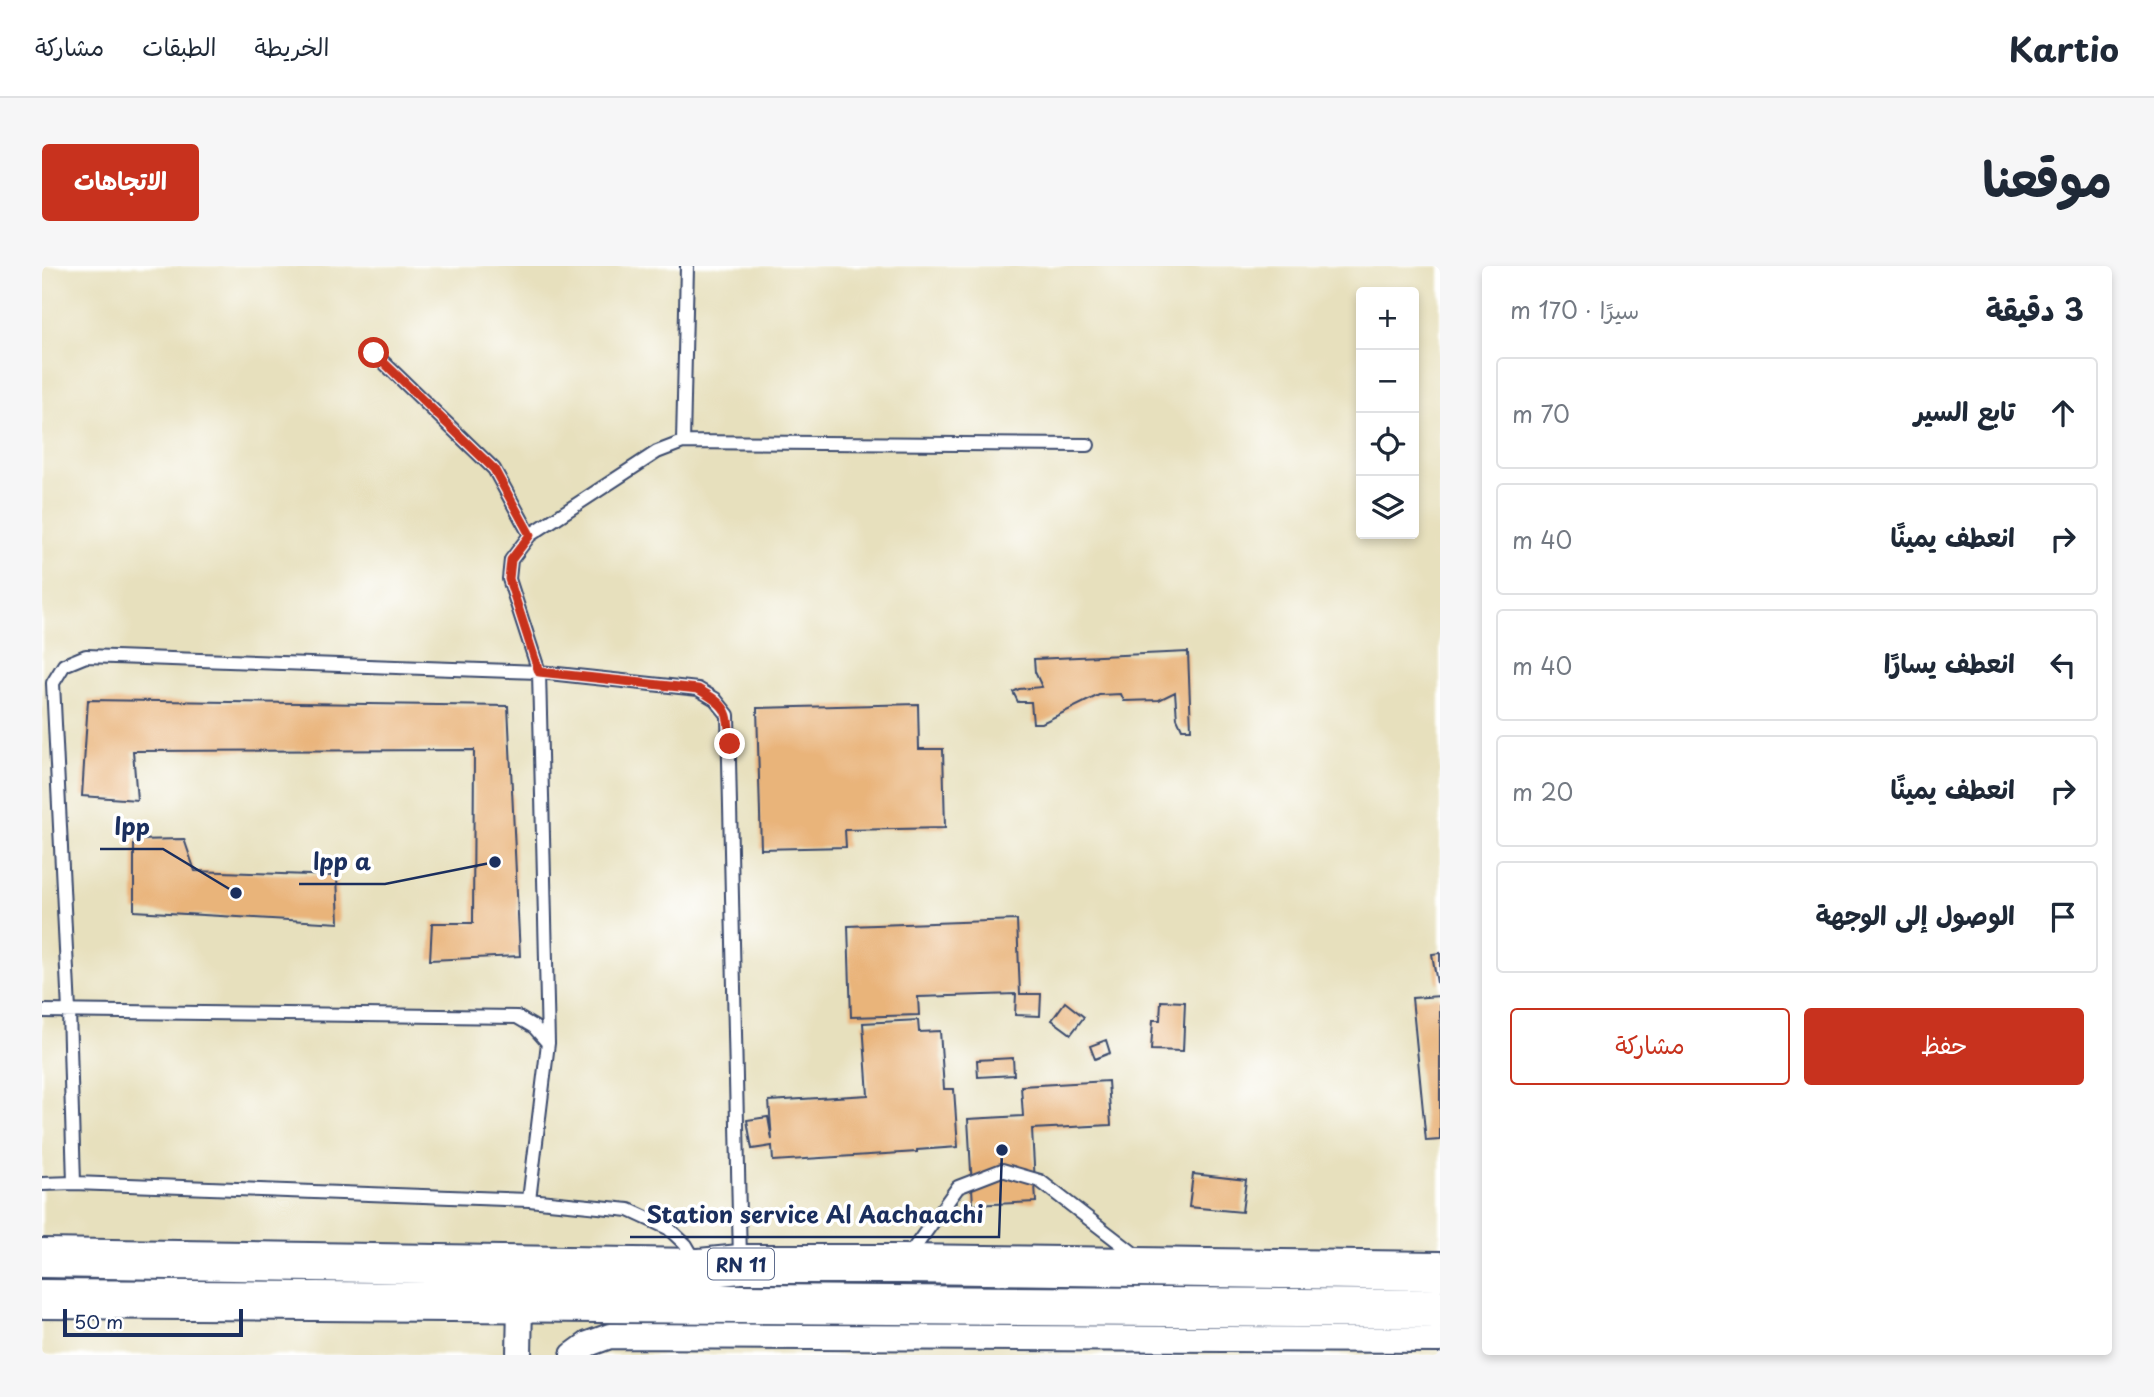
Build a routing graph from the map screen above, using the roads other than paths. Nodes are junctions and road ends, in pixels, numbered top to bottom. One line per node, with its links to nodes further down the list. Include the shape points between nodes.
1 (687, 266): 3 (lane)
2 (374, 353): 5 (lane, via 494,469)
3 (683, 442): 4 (lane); 5 (lane, via 657,452)
4 (1088, 445)
5 (530, 535): 6 (lane, via 511,560 509,579)
6 (539, 672): 7 (lane, via 86,656 64,665 53,683); 9 (lane); 14 (lane, via 698,689 715,699 728,715)
7 (69, 1010): 8 (lane); 9 (lane, via 517,1017); 10 (lane)
8 (42, 1011)
9 (548, 1042): 12 (lane)
10 (74, 1183): 11 (lane); 12 (lane)
11 (42, 1184)
12 (529, 1200): 17 (lane, via 629,1210 668,1228)
13 (42, 1258): 17 (highway, RN 11)
14 (740, 1264): 15 (highway, RN 11); 17 (highway, RN 11)
15 (903, 1264): 16 (highway, RN 11); 16 (lane, via 957,1187 1002,1170 1040,1181)
16 (1151, 1267): 18 (highway, RN 11)
17 (700, 1268)
18 (1440, 1271)
19 (42, 1299): 20 (highway, RN 11)
20 (520, 1303): 21 (highway, RN 11); 23 (street)
21 (1440, 1310)
22 (1440, 1340): 24 (street, via 610,1336)
23 (519, 1355)
24 (573, 1355)

